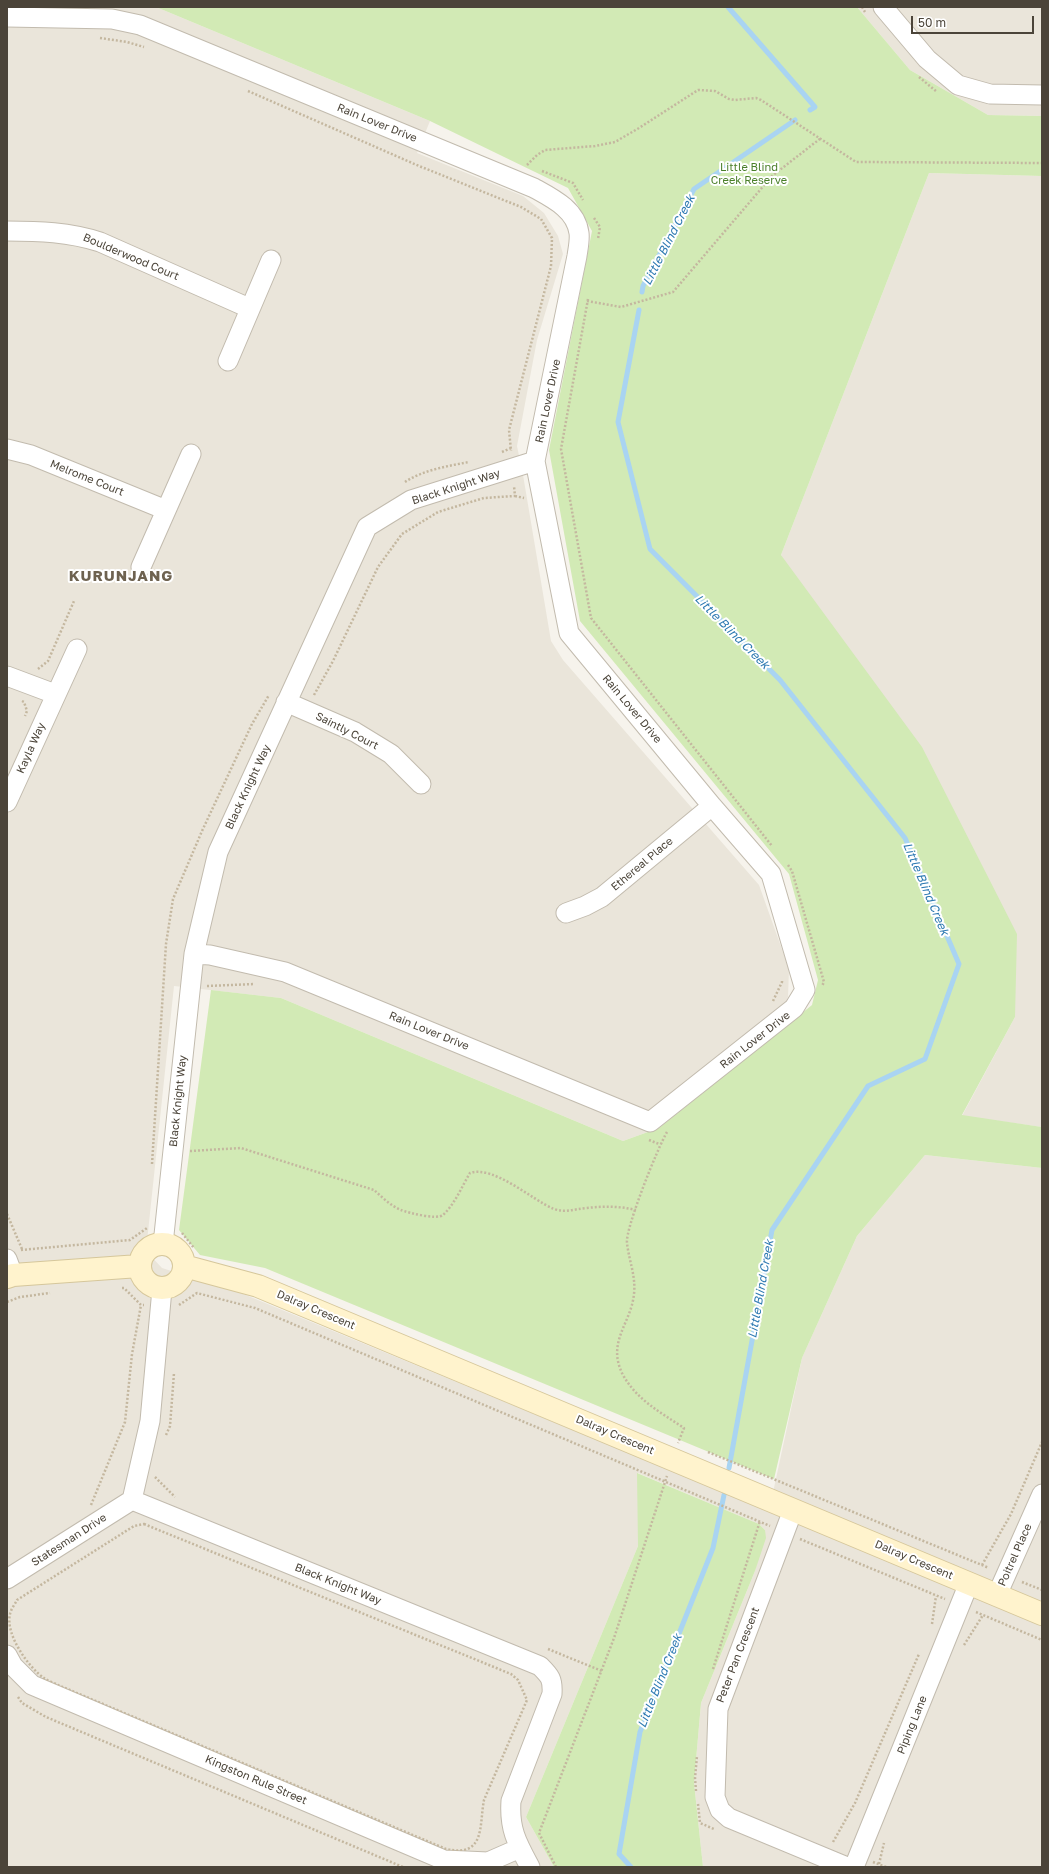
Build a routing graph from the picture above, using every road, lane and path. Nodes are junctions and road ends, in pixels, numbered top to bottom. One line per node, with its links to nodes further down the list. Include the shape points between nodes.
1 (883, 7): 7 (street, via 927,59 958,85 990,94)
2 (112, 13): 3 (street, Rain Lover Drive); 25 (street, Rain Lover Drive, via 534,188 557,200 574,217 580,234 577,256)
3 (7, 17)
4 (96, 37): 5 (path)
5 (149, 49)
6 (244, 89): 26 (path, via 419,166 520,207 541,219 552,238 551,266 509,430)
7 (1042, 95)
8 (821, 138): 10 (path, via 856,162); 11 (path, via 756,98 735,100 715,91 698,90 615,142 546,150); 20 (path, via 772,176 673,292 621,307)
9 (520, 162): 11 (path)
10 (1042, 163)
11 (527, 165): 12 (path)
12 (533, 167)
13 (540, 170): 14 (path, via 573,183)
14 (585, 202)
15 (592, 215): 17 (path, via 600,227)
16 (7, 231): 21 (street, Boulderwood Court, via 78,235 100,242)
17 (598, 242)
18 (271, 260): 21 (street)
19 (589, 294): 20 (path)
20 (587, 301): 41 (path, via 561,449 591,618)
21 (249, 308): 22 (street)
22 (228, 361)
23 (7, 449): 27 (street, Melrome Court, via 31,455)
24 (191, 454): 27 (street)
25 (535, 461): 26 (street, Black Knight Way); 40 (street, Rain Lover Drive, via 569,633)
26 (512, 468): 35 (street, Black Knight Way, via 410,500 367,527); 36 (path, via 515,496 484,498 438,512 402,534 378,567)
27 (166, 510): 28 (street)
28 (141, 567)
29 (74, 601): 31 (path, via 48,661)
30 (77, 649): 33 (street, Kayla Way)
31 (36, 671)
32 (7, 676): 33 (street)
33 (55, 694): 39 (street, Kayla Way)
34 (18, 700): 37 (path, via 24,702 27,711)
35 (286, 702): 36 (street, Saintly Court); 44 (street, Black Knight Way, via 218,852)
36 (306, 711): 38 (street, Saintly Court, via 355,732 391,754)
37 (25, 718)
38 (421, 784)
39 (7, 802)
40 (712, 806): 43 (street, Ethereal Place, via 602,897); 44 (street, Rain Lover Drive, via 771,874 805,990 794,1008 650,1122 284,972)
41 (777, 852)
42 (787, 865): 45 (path, via 792,871 824,982)
43 (566, 913)
44 (202, 955): 46 (path); 51 (street, Black Knight Way)
45 (822, 989)
46 (206, 993)
47 (669, 1130): 49 (path, via 660,1144)
48 (188, 1144): 49 (path, via 188,1151 241,1148 374,1190 402,1210 437,1218 442,1216 470,1173 475,1171 491,1175 565,1212 611,1206)
49 (636, 1210): 63 (path, via 626,1242 634,1277 634,1294 617,1341 618,1359 623,1374 638,1397 684,1428)
50 (7, 1214): 52 (path)
51 (163, 1244): 53 (street, via 156,1245 144,1253); 54 (street, via 176,1248)
52 (12, 1265): 53 (street)
53 (140, 1266): 57 (street, via 141,1273)
54 (184, 1266): 57 (street, via 180,1279); 63 (street, Dalray Crescent, via 258,1286)
55 (117, 1288): 59 (path, via 124,1288)
56 (58, 1292): 58 (path, via 20,1297)
57 (162, 1297): 59 (path); 66 (path, via 178,1306 197,1293 255,1308); 69 (street, via 150,1421)
58 (7, 1302)
59 (141, 1305): 70 (path, via 132,1354 125,1422)
60 (174, 1366): 61 (path, via 170,1426)
61 (165, 1439)
62 (1042, 1442): 75 (path, via 1011,1514)
63 (672, 1459): 66 (path); 71 (street, Dalray Crescent)
64 (729, 1460): 75 (path)
65 (153, 1475): 68 (path, via 173,1496)
66 (665, 1482): 72 (path); 90 (path)
67 (1042, 1494): 76 (street, Poitrel Place)
68 (180, 1499)
69 (132, 1500): 77 (street, Statesman Drive); 93 (street, Black Knight Way, via 540,1666 549,1674 553,1682 552,1694 511,1801 512,1831)
70 (90, 1506)
71 (793, 1510): 72 (street, Peter Pan Crescent); 78 (street, Dalray Crescent)
72 (785, 1532): 73 (path); 94 (street, Peter Pan Crescent, via 718,1709 715,1797 720,1810 729,1818)
73 (802, 1539): 74 (path); 81 (path)
74 (799, 1546)
75 (982, 1565): 76 (path)
76 (1006, 1575): 79 (path); 80 (street, Poitrel Place)
77 (7, 1579)
78 (969, 1583): 80 (street, Dalray Crescent); 82 (street, Piping Lane)
79 (1042, 1590)
80 (997, 1595): 84 (street, Dalray Crescent)
81 (936, 1596): 82 (path); 85 (path)
82 (960, 1606): 86 (path); 94 (street, Piping Lane)
83 (8, 1614): 83 (path, via 17,1600 26,1594 134,1526 144,1524 511,1674 518,1680 527,1700 484,1800 480,1836 475,1844 456,1851 45,1679 23,1655 14,1639)
84 (1042, 1614)
85 (932, 1625)
86 (1042, 1640)
87 (545, 1648): 90 (path)
88 (920, 1654): 92 (path, via 855,1803)
89 (7, 1655): 93 (street, Kingston Rule Street, via 13,1666 32,1685 444,1860 488,1862)
90 (602, 1671): 97 (path, via 539,1833)
91 (12, 1691): 95 (path, via 22,1703 46,1717)
92 (832, 1845)
93 (520, 1848): 96 (street, Black Knight Way)
94 (854, 1863): 98 (path)
95 (402, 1867)
96 (530, 1867)
97 (556, 1867)
98 (886, 1867)

